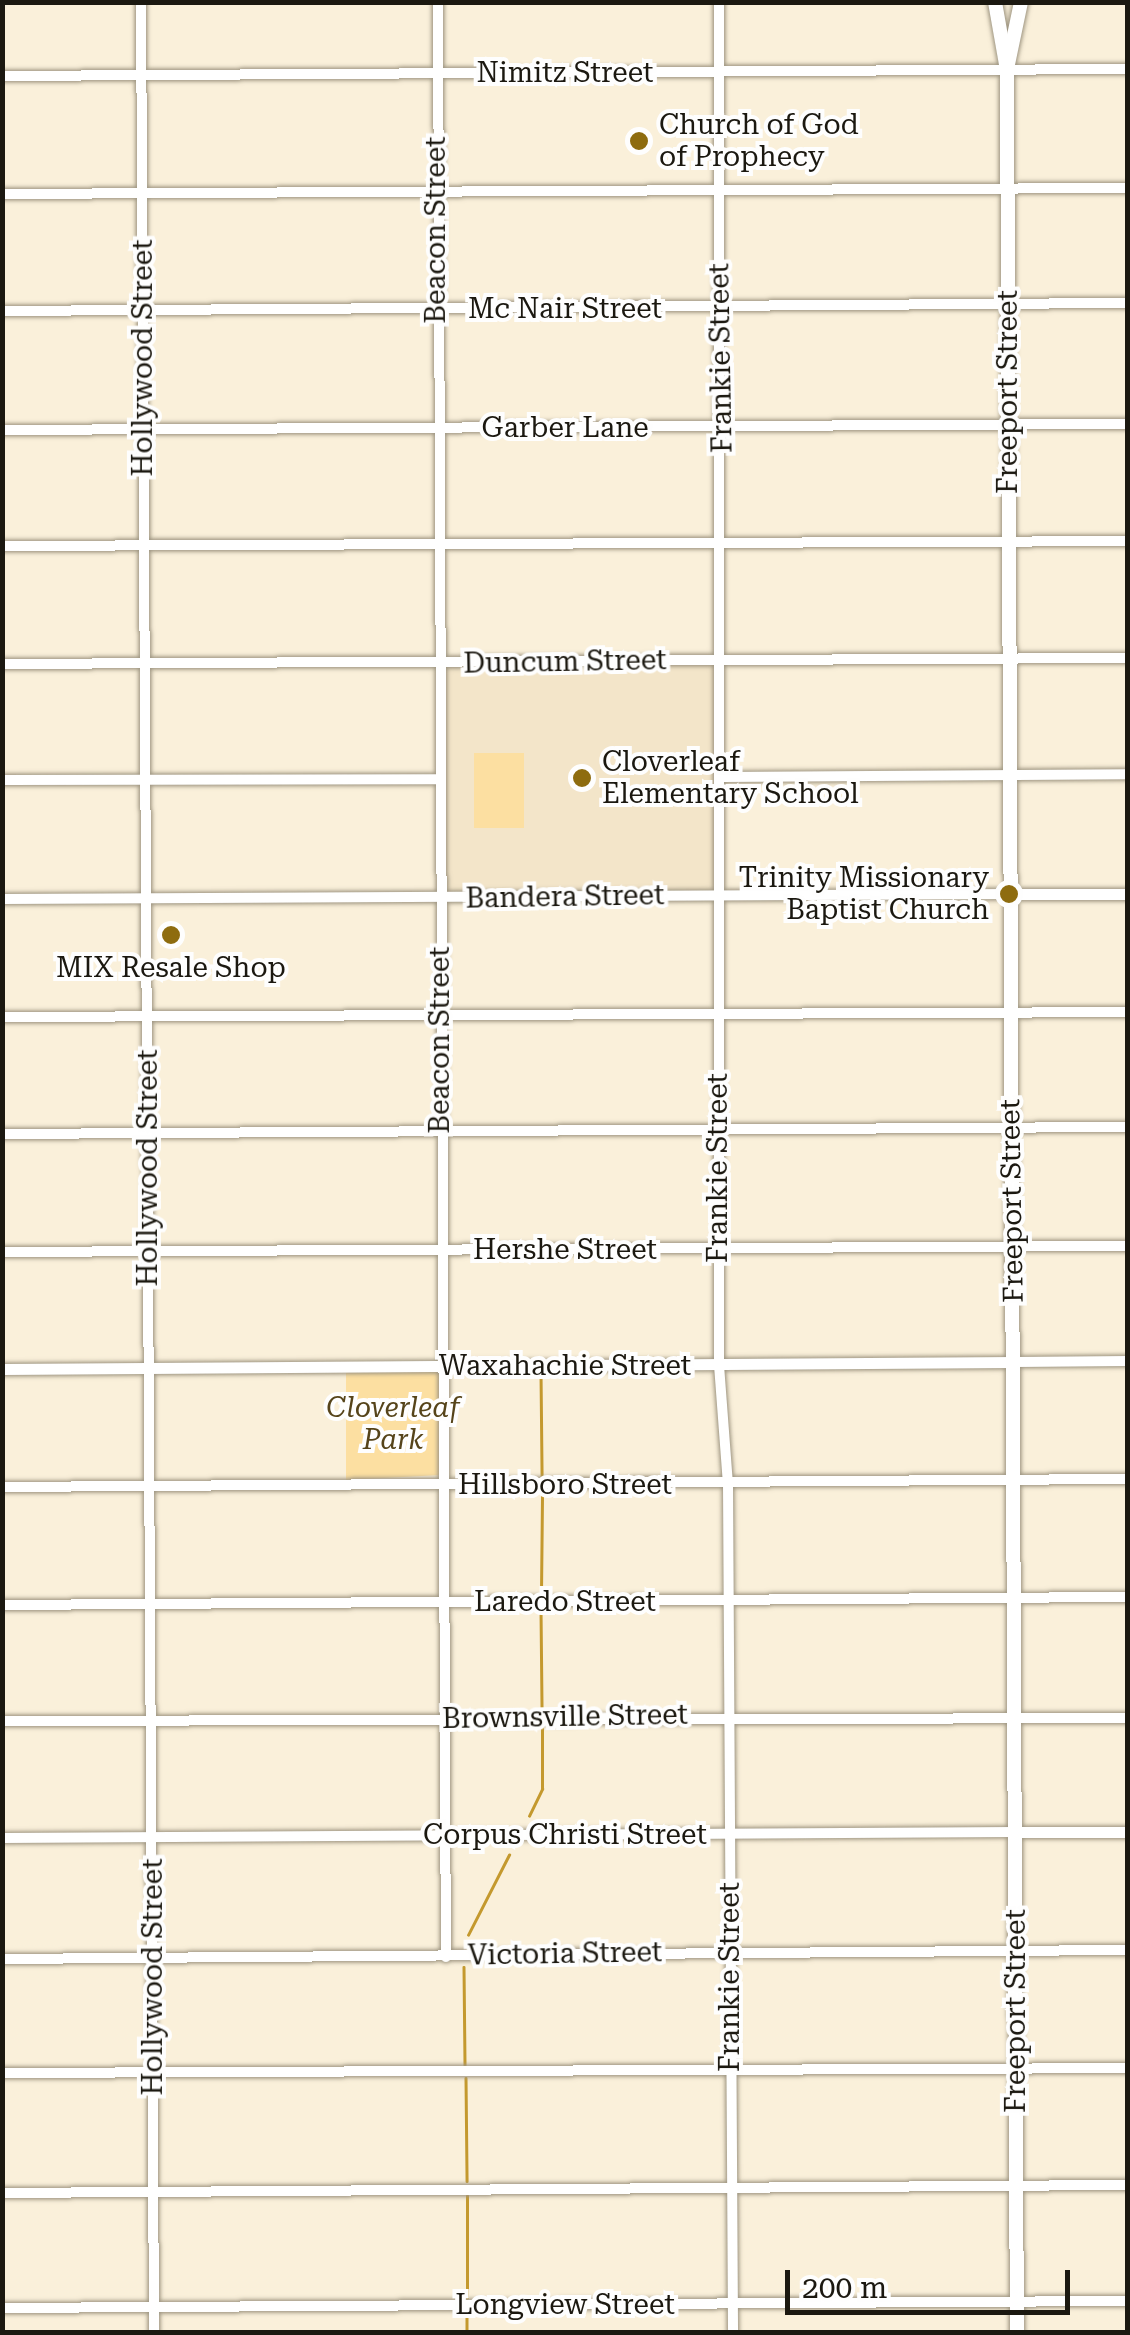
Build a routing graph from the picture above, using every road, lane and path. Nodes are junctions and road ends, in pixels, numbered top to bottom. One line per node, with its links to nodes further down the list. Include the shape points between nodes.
1 (141, 2): 8 (street, Hollywood Street)
2 (438, 2): 10 (street, Beacon Street)
3 (719, 2): 9 (street, Frankie Street)
4 (995, 2): 6 (main road, Freeport Street)
5 (1021, 2): 6 (main road, Freeport Street)
6 (1007, 70): 7 (street, Nimitz Street); 9 (street, Nimitz Street); 13 (main road, Freeport Street)
7 (1128, 70)
8 (142, 72): 10 (street, Nimitz Street); 11 (street, Nimitz Street); 14 (street, Hollywood Street)
9 (719, 72): 10 (street, Nimitz Street); 15 (street, Frankie Street)
10 (438, 74): 16 (street, Beacon Street)
11 (2, 76)
12 (1128, 188): 13 (street)
13 (1007, 189): 15 (street); 18 (main road, Freeport Street)
14 (142, 191): 16 (street); 17 (street); 20 (street, Hollywood Street)
15 (718, 191): 16 (street); 22 (street, Frankie Street)
16 (434, 193): 21 (street, Beacon Street)
17 (2, 194)
18 (1007, 304): 19 (street, Mc Nair Street); 22 (street, Mc Nair Street); 25 (main road, Freeport Street)
19 (1128, 304)
20 (143, 307): 21 (street, Mc Nair Street); 23 (street, Mc Nair Street); 27 (street, Hollywood Street)
21 (434, 308): 22 (street, Mc Nair Street); 28 (street, Beacon Street)
22 (721, 309): 26 (street, Frankie Street)
23 (2, 312)
24 (1128, 424): 25 (street, Garber Lane)
25 (1007, 425): 26 (street, Garber Lane); 32 (main road, Freeport Street)
26 (722, 426): 28 (street, Garber Lane); 31 (street, Frankie Street)
27 (144, 428): 28 (street, Garber Lane); 29 (street, Garber Lane); 33 (street, Hollywood Street)
28 (436, 429): 34 (street, Beacon Street)
29 (2, 430)
30 (1128, 541): 32 (street)
31 (722, 542): 32 (street); 34 (street); 38 (street, Frankie Street)
32 (1008, 542): 37 (main road, Freeport Street)
33 (144, 543): 34 (street); 35 (street); 39 (street, Hollywood Street)
34 (436, 545): 40 (street, Beacon Street)
35 (2, 546)
36 (1128, 658): 37 (street, Duncum Street)
37 (1008, 659): 38 (street, Duncum Street); 43 (main road, Freeport Street)
38 (723, 660): 40 (street, Duncum Street); 44 (street, Frankie Street)
39 (145, 662): 40 (street, Duncum Street); 41 (street, Duncum Street); 45 (street, Hollywood Street)
40 (437, 663): 47 (street, Beacon Street)
41 (2, 664)
42 (1128, 774): 43 (street)
43 (1008, 775): 44 (street); 48 (main road, Freeport Street)
44 (724, 777): 51 (street, Frankie Street)
45 (145, 778): 46 (street); 47 (street); 50 (street, Hollywood Street)
46 (2, 780)
47 (438, 780): 52 (street, Beacon Street)
48 (1010, 894): 49 (street, Bandera Street); 51 (street, Bandera Street); 54 (main road, Freeport Street)
49 (1128, 894)
50 (146, 896): 52 (street, Bandera Street); 53 (street, Bandera Street); 57 (street, Hollywood Street)
51 (723, 896): 52 (street, Bandera Street); 56 (street, Frankie Street)
52 (439, 898): 58 (street, Beacon Street)
53 (2, 899)
54 (1010, 1012): 55 (street); 56 (street); 61 (main road, Freeport Street)
55 (1128, 1012)
56 (717, 1014): 58 (street); 62 (street, Frankie Street)
57 (147, 1015): 58 (street); 59 (street); 63 (street, Hollywood Street)
58 (440, 1016): 64 (street, Beacon Street)
59 (2, 1018)
60 (1128, 1127): 61 (street)
61 (1010, 1128): 62 (street); 67 (main road, Freeport Street)
62 (718, 1130): 64 (street); 68 (street, Frankie Street)
63 (148, 1131): 64 (street); 65 (street); 69 (street, Hollywood Street)
64 (440, 1132): 70 (street, Beacon Street)
65 (2, 1134)
66 (1128, 1246): 67 (street, Hershe Street)
67 (1015, 1247): 68 (street, Hershe Street); 73 (main road, Freeport Street)
68 (718, 1249): 70 (street, Hershe Street); 74 (street, Frankie Street)
69 (148, 1250): 70 (street, Hershe Street); 71 (street, Hershe Street); 75 (street, Hollywood Street)
70 (441, 1251): 76 (street, Beacon Street)
71 (2, 1252)
72 (1128, 1361): 73 (street, Waxahachie Street)
73 (1014, 1362): 74 (street, Waxahachie Street); 79 (main road, Freeport Street)
74 (718, 1364): 76 (street, Waxahachie Street); 80 (street, Frankie Street)
75 (149, 1366): 76 (street, Waxahachie Street); 77 (street, Waxahachie Street); 81 (street, Hollywood Street)
76 (442, 1367): 82 (street, Beacon Street)
77 (2, 1369)
78 (1128, 1479): 79 (street, Hillsboro Street)
79 (1015, 1480): 80 (street, Hillsboro Street); 85 (main road, Freeport Street)
80 (728, 1484): 82 (street, Hillsboro Street); 86 (street, Frankie Street)
81 (150, 1485): 82 (street, Hillsboro Street); 83 (street, Hillsboro Street); 87 (street, Hollywood Street)
82 (443, 1486): 88 (street, Beacon Street)
83 (2, 1488)
84 (1128, 1597): 85 (street, Laredo Street)
85 (1014, 1598): 86 (street, Laredo Street); 93 (main road, Freeport Street)
86 (728, 1600): 88 (street, Laredo Street); 90 (street, Frankie Street)
87 (150, 1602): 88 (street, Laredo Street); 89 (street, Laredo Street); 91 (street, Hollywood Street)
88 (444, 1602): 92 (street, Beacon Street)
89 (2, 1604)
90 (728, 1715): 92 (street, Brownsville Street); 93 (street, Brownsville Street); 98 (street, Frankie Street)
91 (151, 1718): 92 (street, Brownsville Street); 95 (street, Brownsville Street); 99 (street, Hollywood Street)
92 (445, 1718): 100 (street, Beacon Street)
93 (1014, 1718): 94 (street, Brownsville Street); 96 (main road, Freeport Street)
94 (1128, 1718)
95 (2, 1721)
96 (1015, 1832): 97 (street, Corpus Christi Street); 98 (street, Corpus Christi Street); 102 (main road, Freeport Street)
97 (1128, 1832)
98 (730, 1834): 100 (street, Corpus Christi Street); 104 (street, Frankie Street)
99 (153, 1835): 100 (street, Corpus Christi Street); 101 (street, Corpus Christi Street); 105 (street, Hollywood Street)
100 (447, 1836): 106 (street, Beacon Street)
101 (2, 1838)
102 (1015, 1950): 103 (street, Victoria Street); 104 (street, Victoria Street); 109 (main road, Freeport Street)
103 (1128, 1950)
104 (730, 1951): 106 (street, Victoria Street); 111 (street, Frankie Street)
105 (152, 1956): 106 (street, Victoria Street); 107 (street, Victoria Street); 110 (street, Hollywood Street)
106 (446, 1957)
107 (2, 1959)
108 (1128, 2068): 109 (street)
109 (1016, 2069): 111 (street); 115 (main road, Freeport Street)
110 (153, 2070): 111 (street); 112 (street); 116 (street, Hollywood Street)
111 (731, 2070): 114 (street, Frankie Street)
112 (2, 2073)
113 (1128, 2185): 115 (street)
114 (731, 2186): 115 (street); 116 (street); 120 (street, Frankie Street)
115 (1017, 2186): 118 (main road, Freeport Street)
116 (154, 2191): 117 (street); 121 (street, Hollywood Street)
117 (2, 2193)
118 (1017, 2301): 119 (street, Longview Street); 120 (street, Longview Street); 125 (main road, Freeport Street)
119 (1128, 2301)
120 (733, 2304): 121 (street, Longview Street); 124 (street, Frankie Street)
121 (154, 2305): 122 (street, Longview Street); 123 (street, Hollywood Street)
122 (2, 2308)
123 (154, 2332)
124 (733, 2332)
125 (1018, 2332)

